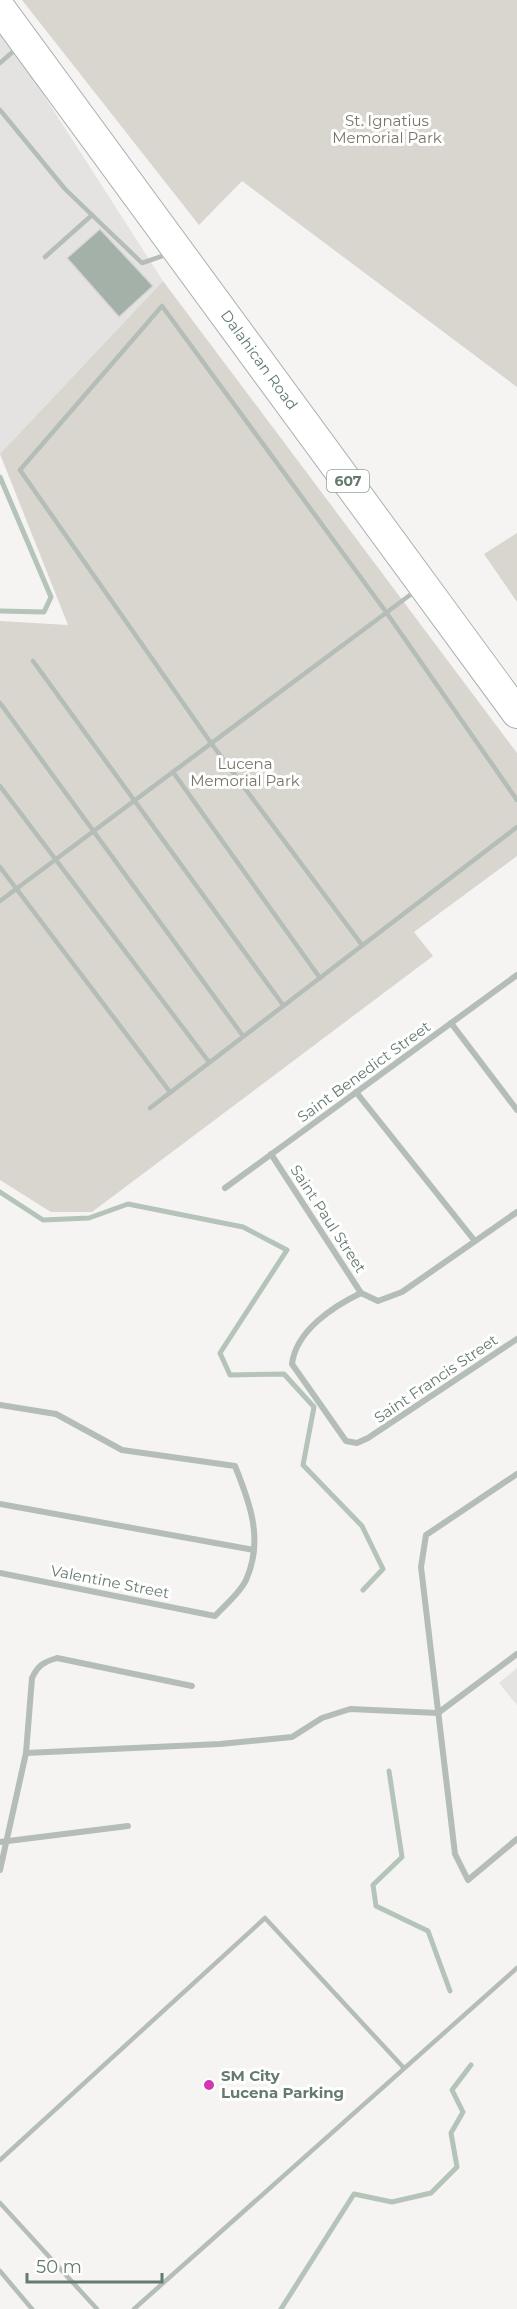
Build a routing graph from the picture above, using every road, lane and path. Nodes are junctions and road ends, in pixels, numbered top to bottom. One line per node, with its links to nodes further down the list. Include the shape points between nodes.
1 (0, 8): 2 (main road, Dalahican Road / 607)
2 (24, 42): 3 (lane); 6 (main road, Dalahican Road / 607)
3 (0, 63)
4 (0, 110): 5 (lane, via 48,171)
5 (92, 215): 6 (lane, via 142,264); 7 (lane)
6 (179, 249): 8 (main road, Dalahican Road / 607)
7 (45, 257)
8 (423, 584): 9 (lane); 12 (main road, Dalahican Road / 607)
9 (386, 612): 13 (lane); 13 (lane, via 162,306 20,470); 17 (lane)
10 (33, 661): 16 (lane)
11 (0, 703): 19 (lane)
12 (517, 713)
13 (211, 743): 14 (lane); 24 (lane)
14 (173, 772): 16 (lane); 26 (lane)
15 (0, 786): 20 (lane)
16 (134, 800): 19 (lane); 27 (lane)
17 (517, 800)
18 (517, 827): 24 (lane)
19 (93, 831): 20 (lane); 29 (lane)
20 (55, 859): 22 (lane); 30 (lane)
21 (0, 867): 22 (lane)
22 (16, 888): 23 (lane); 31 (lane)
23 (0, 901)
24 (362, 945): 26 (lane)
25 (517, 975): 28 (street, Saint Benedict Street)
26 (320, 978): 27 (lane)
27 (283, 1005): 29 (lane)
28 (451, 1023): 32 (street, Saint Benedict Street); 34 (street)
29 (243, 1036): 30 (lane)
30 (209, 1062): 31 (lane)
31 (170, 1092): 33 (lane)
32 (356, 1092): 35 (street, Saint Benedict Street); 38 (street)
33 (150, 1108)
34 (517, 1110)
35 (272, 1154): 36 (street, Saint Benedict Street); 39 (street, Saint Paul Street)
36 (225, 1188)
37 (517, 1212): 38 (street, Saint Paul Street)
38 (474, 1240): 39 (street, Saint Paul Street, via 402,1292 378,1301)
39 (361, 1293): 40 (street, Saint Francis Street, via 339,1303 315,1324 294,1349 292,1364 346,1440 357,1443 368,1438)
40 (517, 1339)
41 (0, 1405): 44 (street, via 56,1414 122,1450 235,1466 253,1509)
42 (517, 1474): 48 (street, via 426,1535 421,1566)
43 (0, 1504): 44 (street)
44 (254, 1550): 45 (street, Valentine Street, via 245,1581 215,1616)
45 (0, 1573)
46 (517, 1654): 48 (street)
47 (192, 1686): 49 (street, via 57,1658 45,1661 36,1668 33,1678)
48 (438, 1713): 49 (street, via 350,1709 322,1718 292,1737); 51 (street, via 454,1854 468,1880)
49 (26, 1753): 52 (street)
50 (128, 1826): 52 (street)
51 (517, 1839)
52 (3, 1842): 53 (street)
53 (0, 1870)
54 (517, 1968): 55 (lane)
55 (403, 2067): 56 (lane, via 266,1918); 63 (lane)
56 (0, 2160)
57 (0, 2203): 62 (lane)
58 (0, 2271): 59 (lane)
59 (28, 2303): 60 (lane); 61 (lane)
60 (22, 2309)
61 (32, 2309)
62 (97, 2309)
63 (134, 2309)

